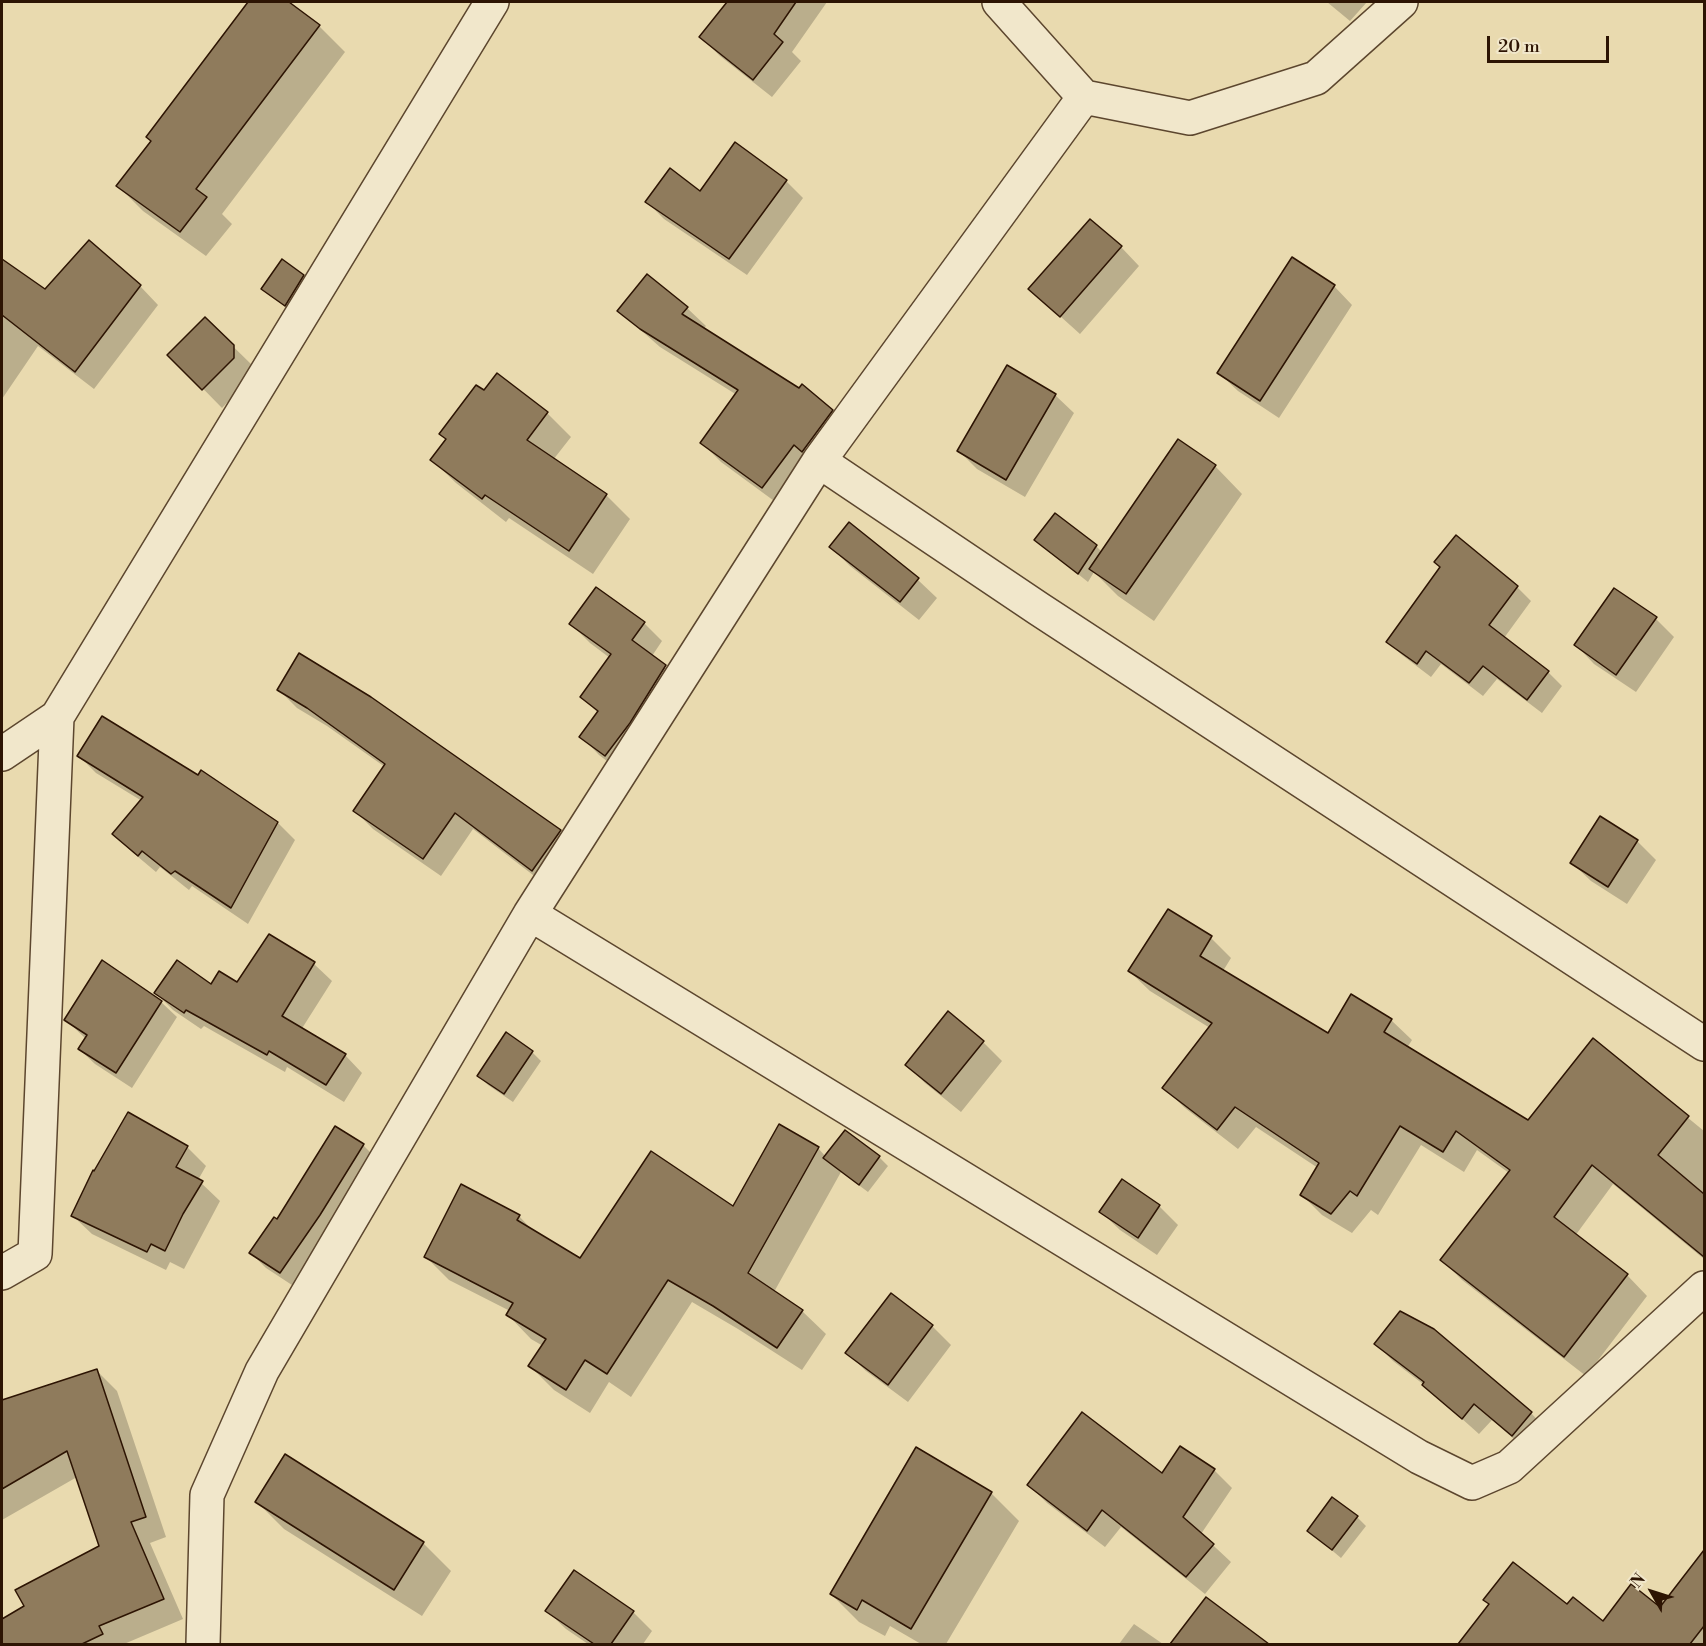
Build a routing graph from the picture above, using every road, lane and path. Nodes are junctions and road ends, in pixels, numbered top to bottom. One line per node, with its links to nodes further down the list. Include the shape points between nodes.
1 (492, 2): 6 (street)
2 (999, 2): 4 (street)
3 (1401, 2): 4 (street, via 1316,78 1190,118)
4 (1084, 98): 5 (street)
5 (819, 461): 8 (street); 9 (street)
6 (57, 717): 7 (street); 10 (street, via 35,1254)
7 (2, 754)
8 (530, 914): 11 (street, via 1419,1457 1472,1483 1509,1467); 12 (street, via 262,1371 207,1495)
9 (1704, 1044)
10 (2, 1273)
11 (1704, 1288)
12 (203, 1644)

